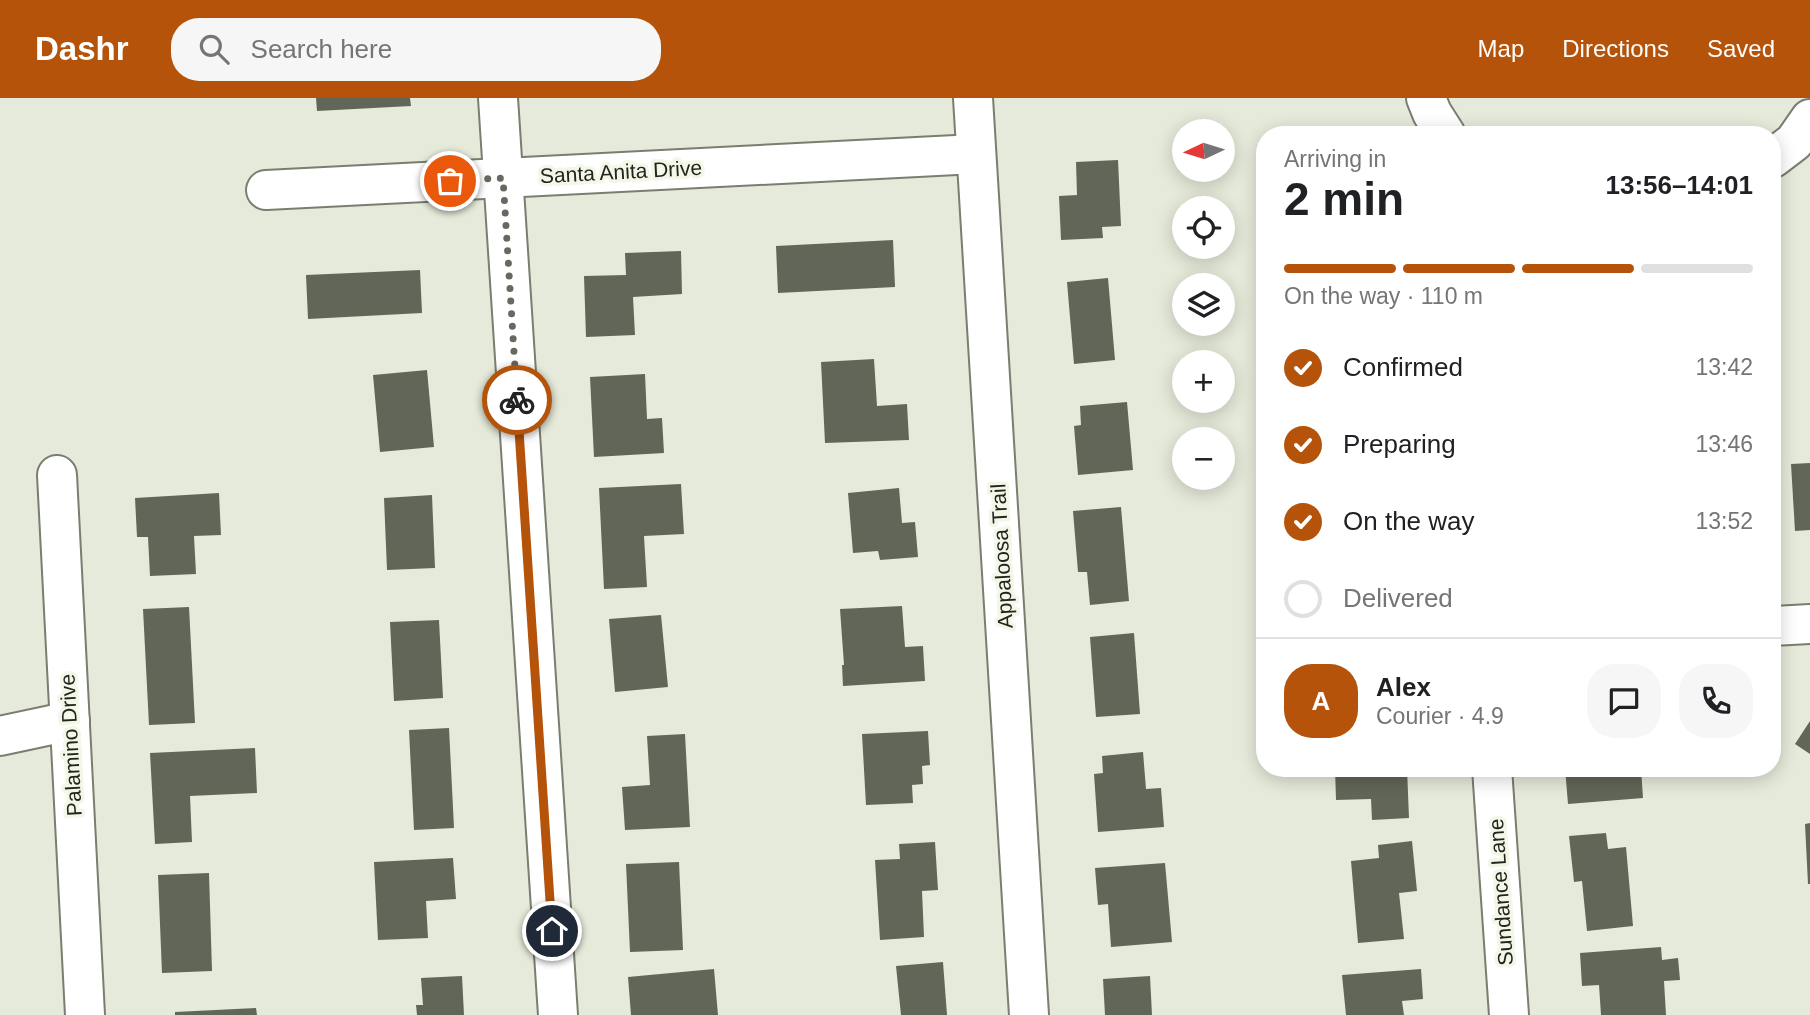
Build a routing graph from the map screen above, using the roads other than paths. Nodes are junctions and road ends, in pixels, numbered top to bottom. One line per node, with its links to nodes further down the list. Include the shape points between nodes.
1 (498, 98): 8 (street)
2 (973, 98): 7 (street, Appaloosa Trail)
3 (1426, 98): 5 (street)
4 (1810, 119): 6 (street)
5 (1440, 126)
6 (1781, 152)
7 (976, 154): 8 (street, Santa Anita Drive); 18 (street, Appaloosa Trail)
8 (503, 178): 9 (street, Santa Anita Drive); 17 (street)
9 (266, 190)
10 (57, 475): 13 (street, Palamino Drive)
11 (1810, 624): 12 (street)
12 (1781, 626)
13 (70, 721): 14 (street); 16 (street, Palamino Drive)
14 (0, 736)
15 (1493, 777): 19 (street, Sundance Lane)
16 (85, 1015)
17 (558, 1015)
18 (1030, 1015)
19 (1509, 1015)

